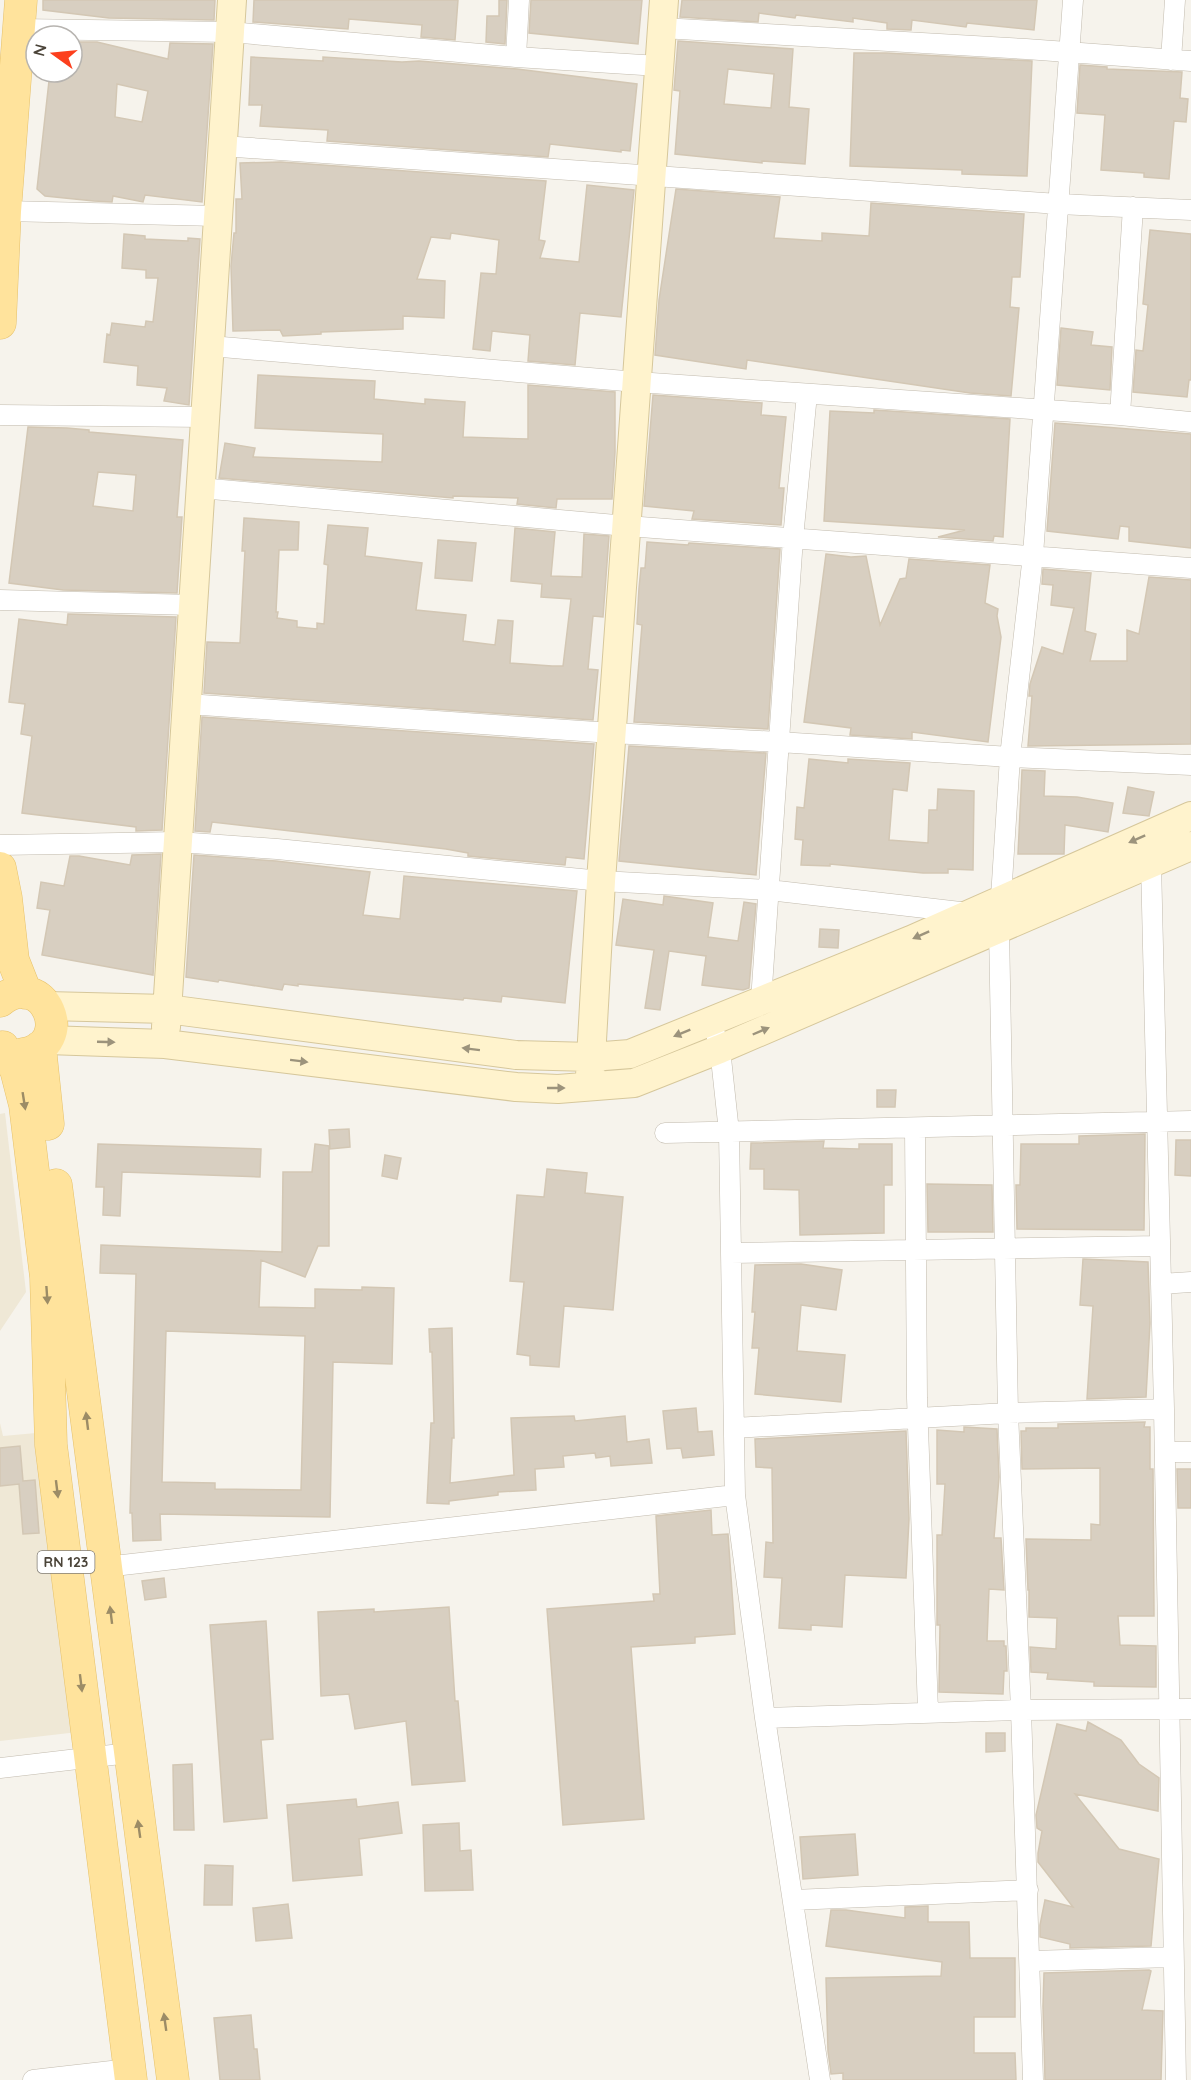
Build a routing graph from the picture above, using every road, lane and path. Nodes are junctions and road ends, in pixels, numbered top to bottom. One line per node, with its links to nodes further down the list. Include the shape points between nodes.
1 (232, 0): 8 (main road)
2 (519, 0): 10 (street)
3 (664, 0): 7 (main road)
4 (1073, 0): 9 (street)
5 (1175, 0): 11 (street)
6 (20, 14): 8 (street); 19 (main road)
7 (662, 28): 9 (street); 13 (main road)
8 (230, 32): 10 (street); 14 (main road)
9 (1069, 52): 11 (street); 16 (street)
10 (516, 57): 13 (street)
11 (1171, 60): 12 (street)
12 (1191, 62)
13 (659, 66): 15 (main road)
14 (222, 146): 15 (street); 20 (main road)
15 (651, 175): 16 (street); 23 (main road)
16 (1058, 204): 17 (street); 25 (street)
17 (1133, 207): 18 (street); 27 (street)
18 (1191, 210)
19 (5, 211): 20 (street); 21 (main road)
20 (218, 216): 22 (main road)
21 (0, 323)
22 (210, 346): 23 (street); 28 (main road)
23 (637, 382): 24 (street); 31 (main road)
24 (807, 394): 25 (street); 32 (street)
25 (1043, 410): 27 (street); 33 (street)
26 (0, 415): 28 (street)
27 (1120, 415): 29 (street)
28 (205, 417): 30 (main road)
29 (1191, 422)
30 (200, 488): 31 (street); 36 (main road)
31 (627, 526): 32 (street); 38 (main road)
32 (793, 538): 33 (street); 39 (street)
33 (1033, 555): 34 (street); 40 (street)
34 (1191, 568)
35 (0, 600): 36 (street)
36 (193, 605): 37 (main road)
37 (187, 704): 38 (street); 43 (main road)
38 (612, 733): 39 (street); 48 (main road)
39 (779, 741): 40 (street); 49 (street)
40 (1010, 757): 41 (street); 50 (street)
41 (1191, 765)
42 (1191, 816): 50 (main road, one-way to 50)
43 (178, 842): 44 (street); 48 (street); 55 (main road)
44 (0, 845)
45 (1191, 846): 46 (main road)
46 (1151, 863): 52 (main road); 66 (street)
47 (0, 868): 53 (main road)
48 (602, 881): 49 (street); 62 (main road)
49 (769, 890): 51 (street); 54 (street)
50 (1001, 900): 51 (main road); 52 (street)
51 (970, 913): 54 (main road, one-way to 54)
52 (999, 929): 60 (main road, one-way to 52); 67 (street)
53 (16, 994): 55 (main road); 57 (main road, via 52,1017 52,1029)
54 (761, 1001): 56 (main road)
55 (167, 1010): 58 (main road); 61 (main road, one-way to 55)
56 (712, 1021): 60 (street); 62 (main road, one-way to 62, via 630,1054)
57 (44, 1044): 58 (main road, one-way to 58); 59 (main road, via 21,1054); 84 (main road, RN 123, one-way to 57, via 43,1080)
58 (165, 1044): 63 (main road, one-way to 63)
59 (1, 1046): 91 (main road, RN 123, one-way to 91, via 20,1081 26,1117 46,1278 51,1445)
60 (720, 1049): 64 (main road, via 634,1083); 69 (street)
61 (516, 1054): 62 (main road); 63 (main road)
62 (591, 1057): 64 (main road)
63 (516, 1087): 64 (main road, one-way to 64)
64 (590, 1087)
65 (1191, 1121): 66 (street)
66 (1157, 1122): 67 (street); 71 (street)
67 (1003, 1125): 68 (street); 72 (street)
68 (915, 1128): 69 (street); 73 (street)
69 (729, 1132): 70 (street); 74 (street)
70 (665, 1133)
71 (1160, 1246): 72 (street); 76 (street)
72 (1005, 1250): 73 (street); 78 (street)
73 (916, 1251): 74 (street); 79 (street)
74 (731, 1254): 80 (street)
75 (1191, 1282): 76 (street)
76 (1161, 1284): 77 (street)
77 (1164, 1409): 78 (street); 81 (street)
78 (1008, 1413): 79 (street); 86 (street)
79 (918, 1417): 80 (street); 88 (street)
80 (734, 1428): 83 (street)
81 (1165, 1452): 82 (street); 87 (street)
82 (1191, 1452)
83 (735, 1495): 84 (street); 89 (street)
84 (105, 1567): 90 (main road, RN 123, one-way to 84)
85 (1191, 1709): 87 (street)
86 (1021, 1710): 87 (street); 88 (street); 93 (street)
87 (1168, 1710): 95 (street)
88 (928, 1711): 89 (street)
89 (765, 1718): 94 (street)
90 (129, 1753): 91 (street); 100 (main road, RN 123, one-way to 90)
91 (90, 1758): 92 (street); 98 (main road, RN 123)
92 (0, 1768)
93 (1028, 1890): 94 (street); 97 (street)
94 (793, 1900): 101 (street)
95 (1182, 1911): 96 (street)
96 (1173, 1957): 97 (street); 103 (street)
97 (1030, 1961): 102 (street)
98 (130, 2075): 99 (street)
99 (33, 2080)
100 (173, 2080)
101 (820, 2080)
102 (1033, 2080)
103 (1176, 2080)

